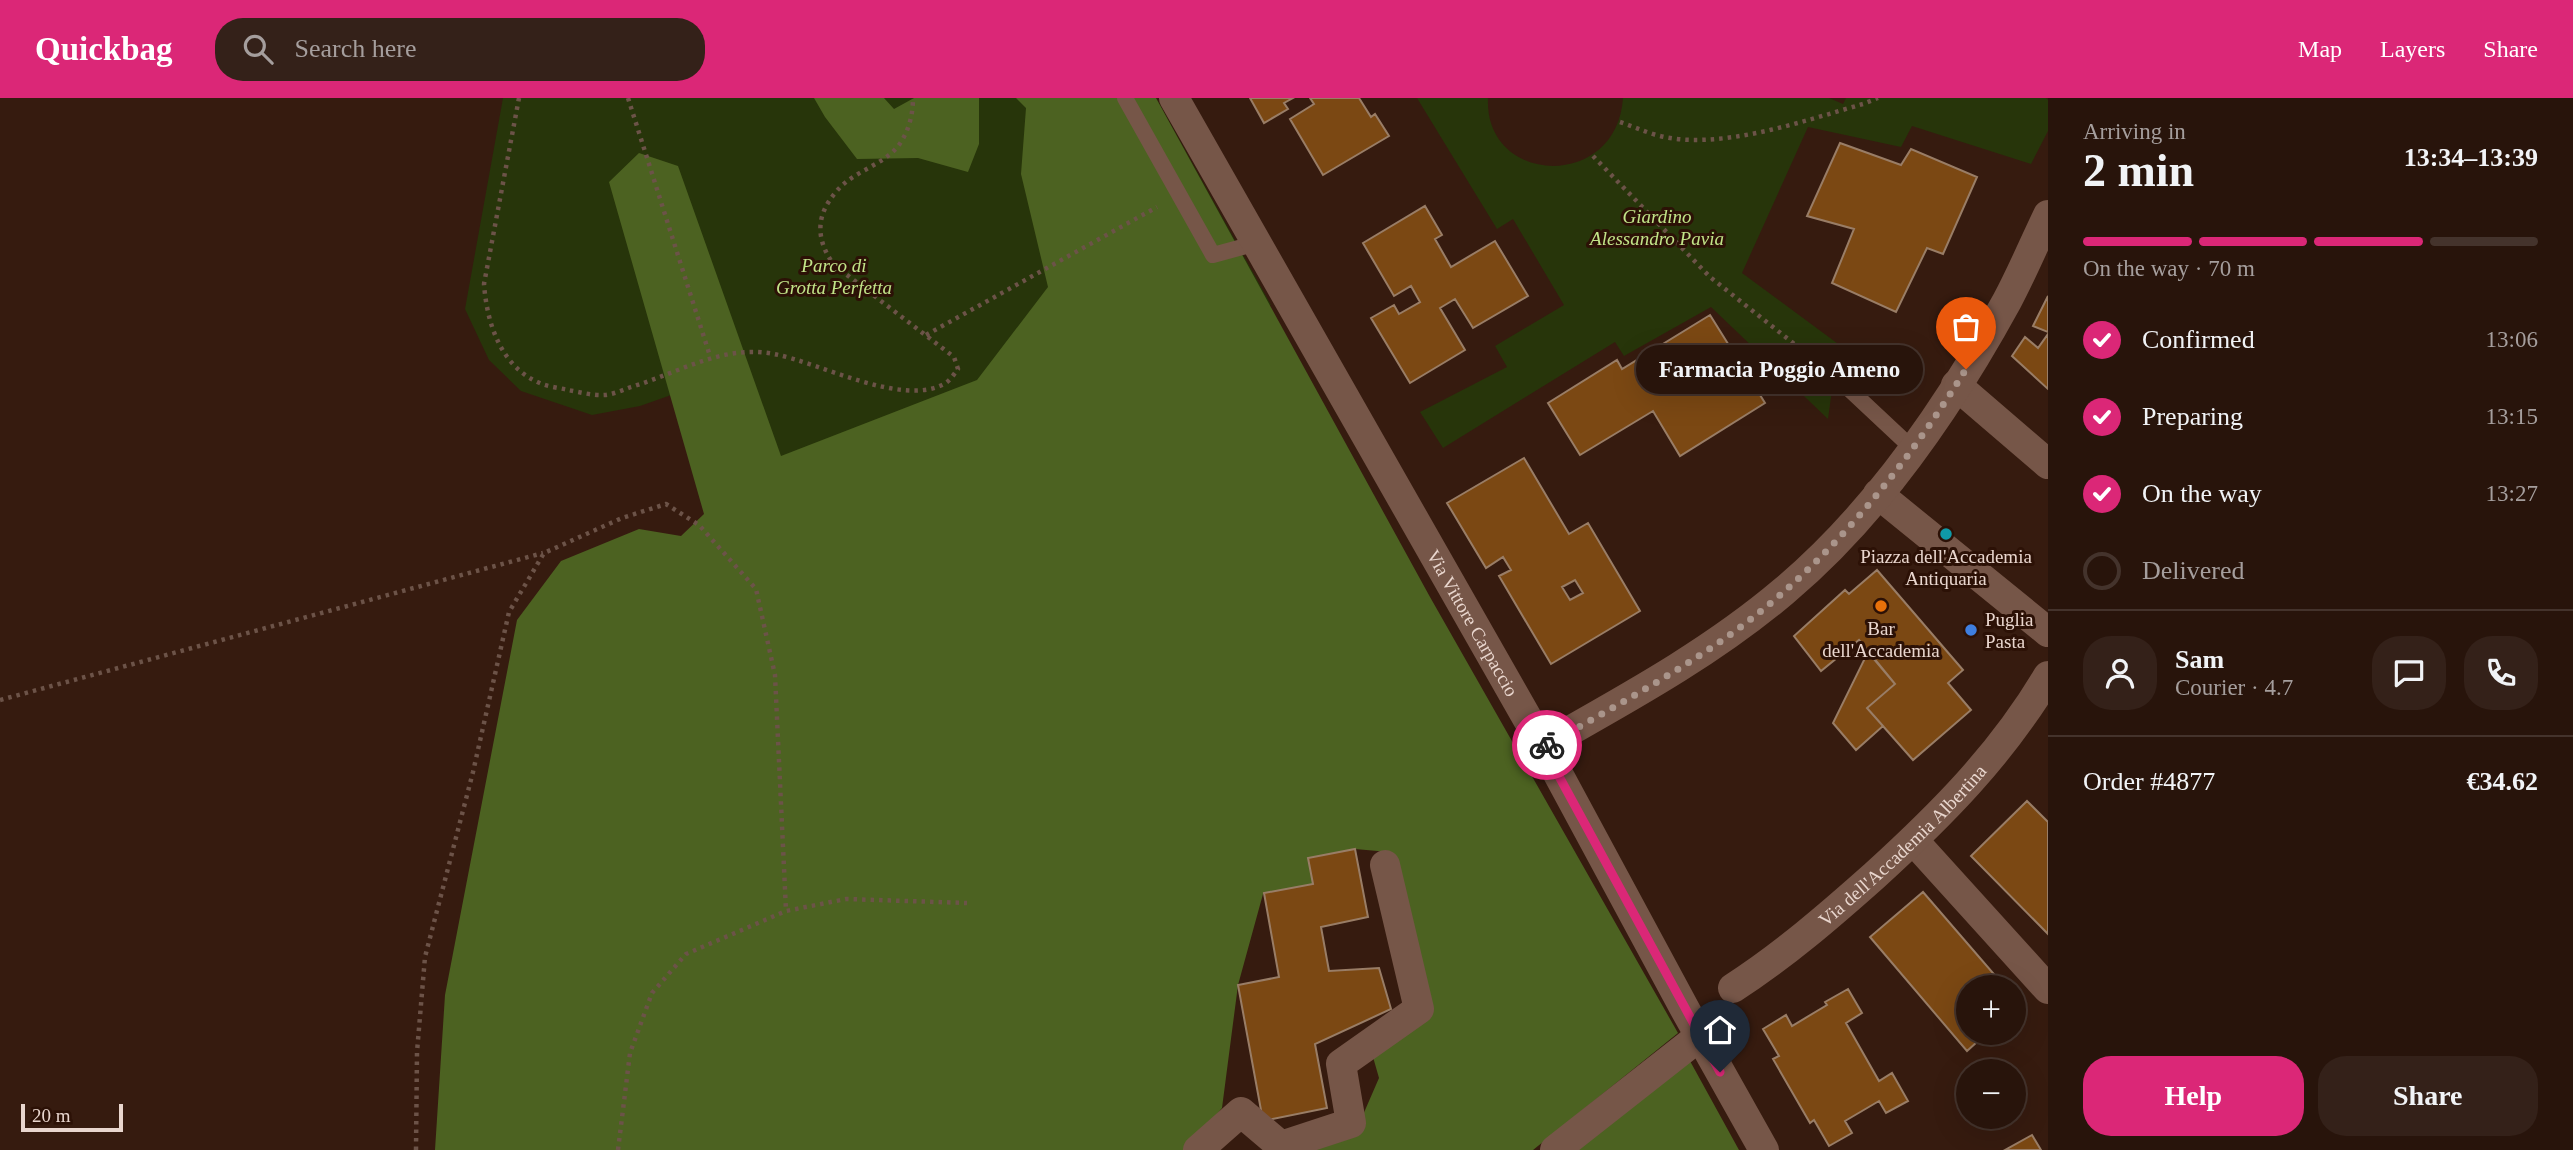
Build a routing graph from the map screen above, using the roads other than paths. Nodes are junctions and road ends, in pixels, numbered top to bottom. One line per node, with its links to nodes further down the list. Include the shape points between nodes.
1 (1125, 98): 4 (lane, via 1213,255)
2 (1174, 98): 4 (street, Via Vittore Carpaccio)
3 (2048, 215): 6 (street, via 2007,300)
4 (1257, 243): 12 (street, Via Vittore Carpaccio)
5 (1834, 375): 7 (lane)
6 (1956, 385): 7 (street); 8 (street)
7 (1913, 449): 9 (street)
8 (2048, 464)
9 (1878, 494): 10 (street); 12 (street, via 1828,550 1766,606 1699,654)
10 (2048, 632)
11 (2048, 676): 13 (street, Via dell'Accademia Albertina, via 1987,763)
12 (1543, 747): 17 (street, Via Vittore Carpaccio)
13 (1913, 840): 15 (street, Via dell'Accademia Albertina, via 1822,922); 16 (street)
14 (1385, 864): 18 (street, via 1419,1009 1341,1064 1351,1122 1282,1146 1241,1112)
15 (1733, 988)
16 (2048, 989)
17 (1700, 1037): 19 (street); 20 (street, Via Vittore Carpaccio)
18 (1198, 1150)
19 (1555, 1150)
20 (1764, 1150)

